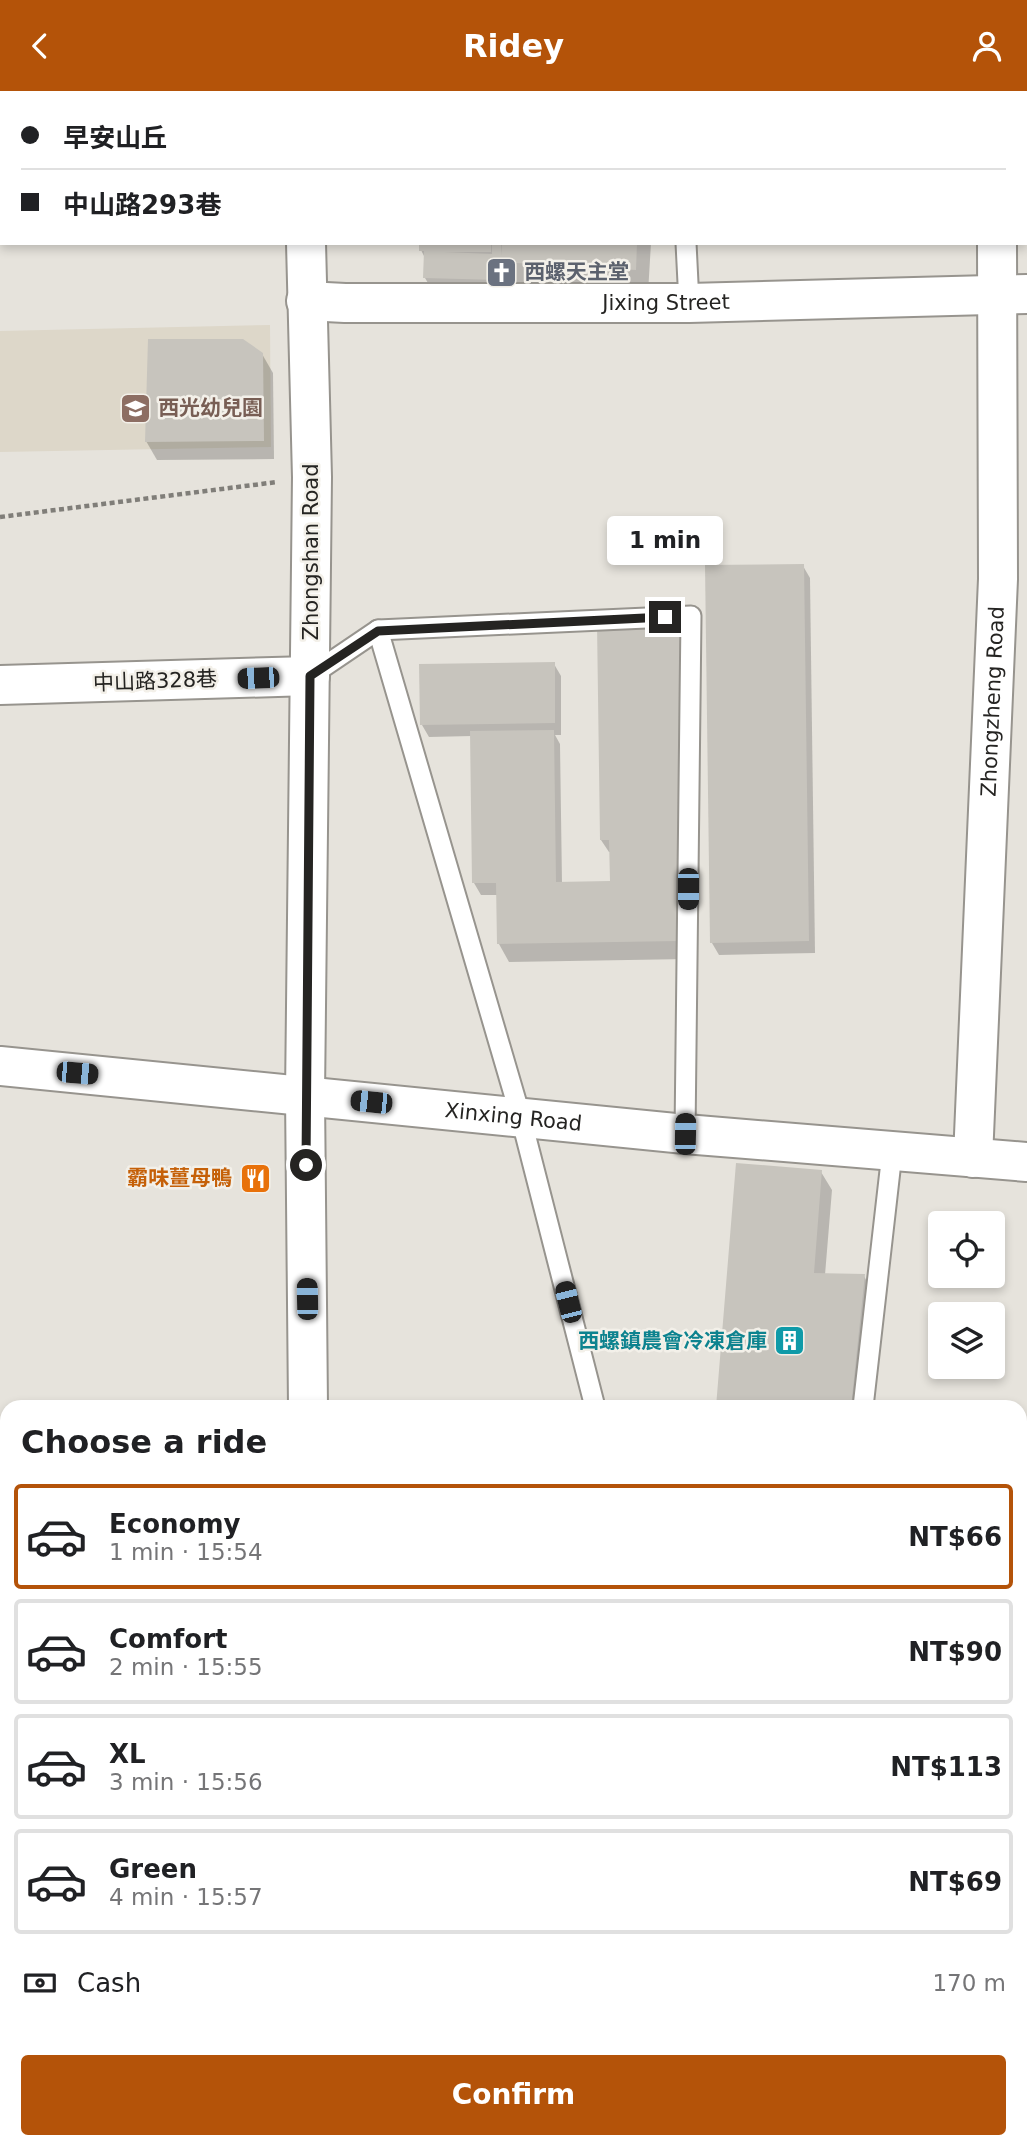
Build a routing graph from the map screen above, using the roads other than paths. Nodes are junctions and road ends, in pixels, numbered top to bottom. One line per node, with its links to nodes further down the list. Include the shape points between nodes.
1 (306, 245): 5 (street, Zhongshan Road)
2 (686, 245): 6 (lane)
3 (998, 245): 4 (street, Zhongzheng Road)
4 (1012, 295): 6 (street, Jixing Street); 7 (street, Zhongzheng Road)
5 (306, 301): 6 (street, Jixing Street); 9 (street, Zhongshan Road, via 312,477)
6 (689, 303)
7 (1012, 579): 16 (street, Zhongzheng Road)
8 (378, 631): 9 (lane); 13 (lane); 14 (lane, via 691,616)
9 (310, 676): 10 (street, 中山路328巷); 12 (street, Zhongshan Road)
10 (0, 685)
11 (0, 1066): 12 (street, Xinxing Road)
12 (305, 1095): 13 (street, Xinxing Road); 18 (street, Zhongshan Road)
13 (521, 1118): 14 (street, Xinxing Road); 19 (lane)
14 (685, 1134): 15 (street, Xinxing Road)
15 (892, 1153): 16 (street, Xinxing Road); 20 (lane)
16 (974, 1158): 17 (street, Xinxing Road)
17 (1027, 1162)
18 (308, 1400)
19 (593, 1400)
20 (864, 1400)

